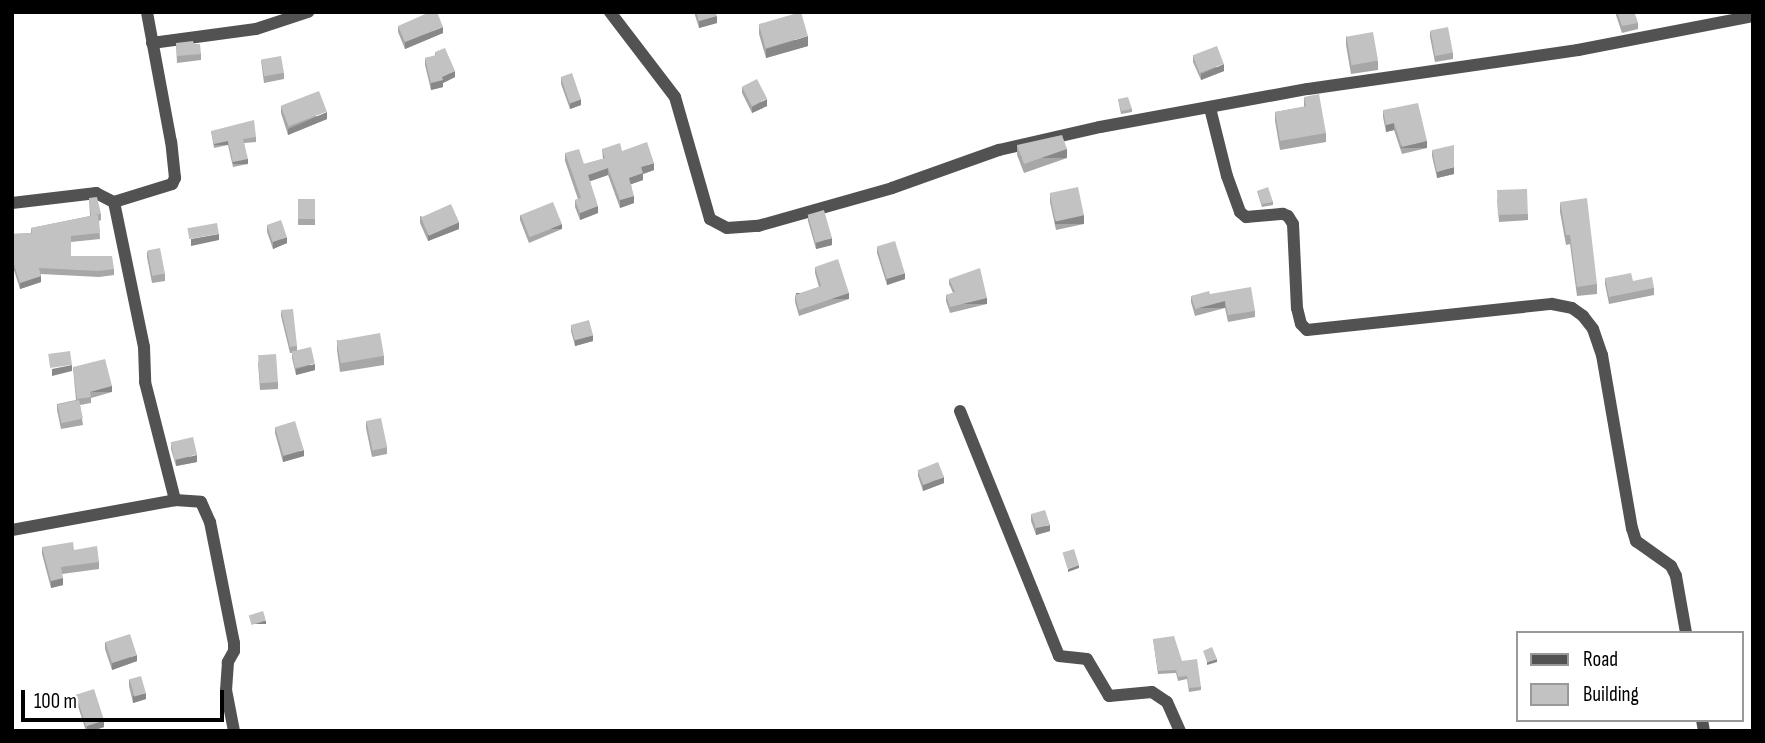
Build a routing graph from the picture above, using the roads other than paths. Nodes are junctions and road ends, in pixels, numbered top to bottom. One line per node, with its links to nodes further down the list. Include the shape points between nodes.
1 (147, 12): 5 (street)
2 (308, 12): 5 (street, via 256,29)
3 (610, 12): 6 (street, via 675,97 710,219 727,228 758,226 892,188 999,150)
4 (1753, 16): 6 (street, via 1578,50 1308,89)
5 (152, 43): 7 (street, via 175,178 164,188)
6 (1210, 108): 12 (street, via 1240,212 1246,217 1283,214 1293,224 1297,308 1307,330 1552,304 1583,316 1602,355 1636,541 1671,566)
7 (114, 202): 8 (street, via 96,193); 10 (street, via 144,347 145,382)
8 (12, 203)
9 (960, 411): 14 (street, via 1059,656 1087,659 1109,696 1152,692 1167,702)
10 (175, 500): 11 (street); 13 (street, via 201,502 210,522 234,643 226,690)
11 (12, 530)
12 (1686, 631)
13 (234, 731)
14 (1180, 731)

